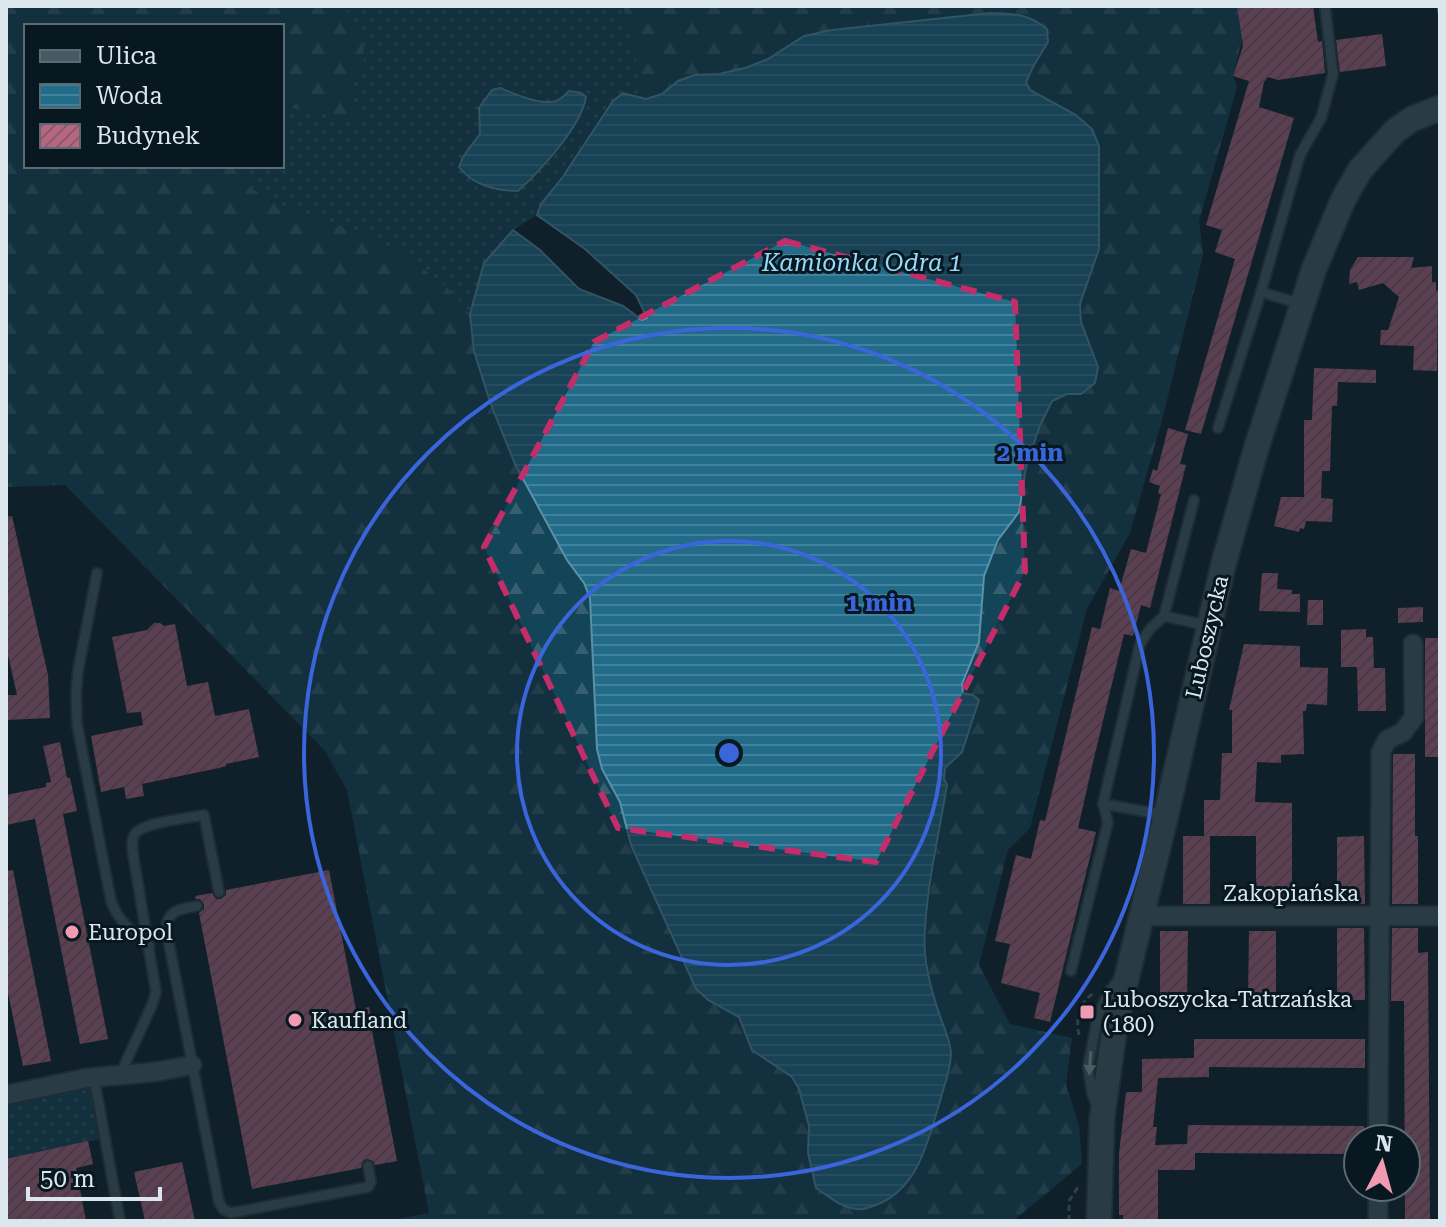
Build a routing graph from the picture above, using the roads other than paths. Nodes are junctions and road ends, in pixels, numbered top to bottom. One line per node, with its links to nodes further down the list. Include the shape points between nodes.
1 (1325, 6): 3 (lane, via 1333,74 1321,118 1300,155)
2 (1440, 108): 4 (street, Luboszycka, via 1395,131 1360,170 1338,211)
3 (1261, 292): 4 (lane); 5 (lane)
4 (1302, 305): 9 (street, Luboszycka, via 1238,506)
5 (1218, 428)
6 (1194, 500): 8 (lane)
7 (97, 573): 18 (lane, via 78,671 77,724 111,901 123,924)
8 (1164, 616): 9 (lane); 11 (lane, via 1140,644)
9 (1209, 626): 12 (street, Luboszycka)
10 (1413, 644): 17 (street, via 1414,717 1381,752)
11 (1103, 804): 12 (lane); 19 (lane, via 1108,822)
12 (1166, 815): 15 (street, Luboszycka)
13 (219, 892): 18 (lane, via 204,815 140,829 132,844)
14 (197, 906): 20 (lane, via 171,913 166,928)
15 (1141, 914): 17 (street, Zakopiańska); 27 (street, Luboszycka, via 1113,1038 1102,1118)
16 (1440, 916): 17 (street, Zakopiańska)
17 (1379, 917): 24 (street)
18 (149, 945): 21 (lane, via 156,992)
19 (1071, 971)
20 (192, 1065): 21 (street); 25 (lane, via 223,1209 231,1213 368,1187)
21 (120, 1075): 22 (street)
22 (94, 1078): 23 (street); 26 (lane)
23 (6, 1095)
24 (1378, 1123)
25 (368, 1166)
26 (120, 1221)
27 (1099, 1221)

